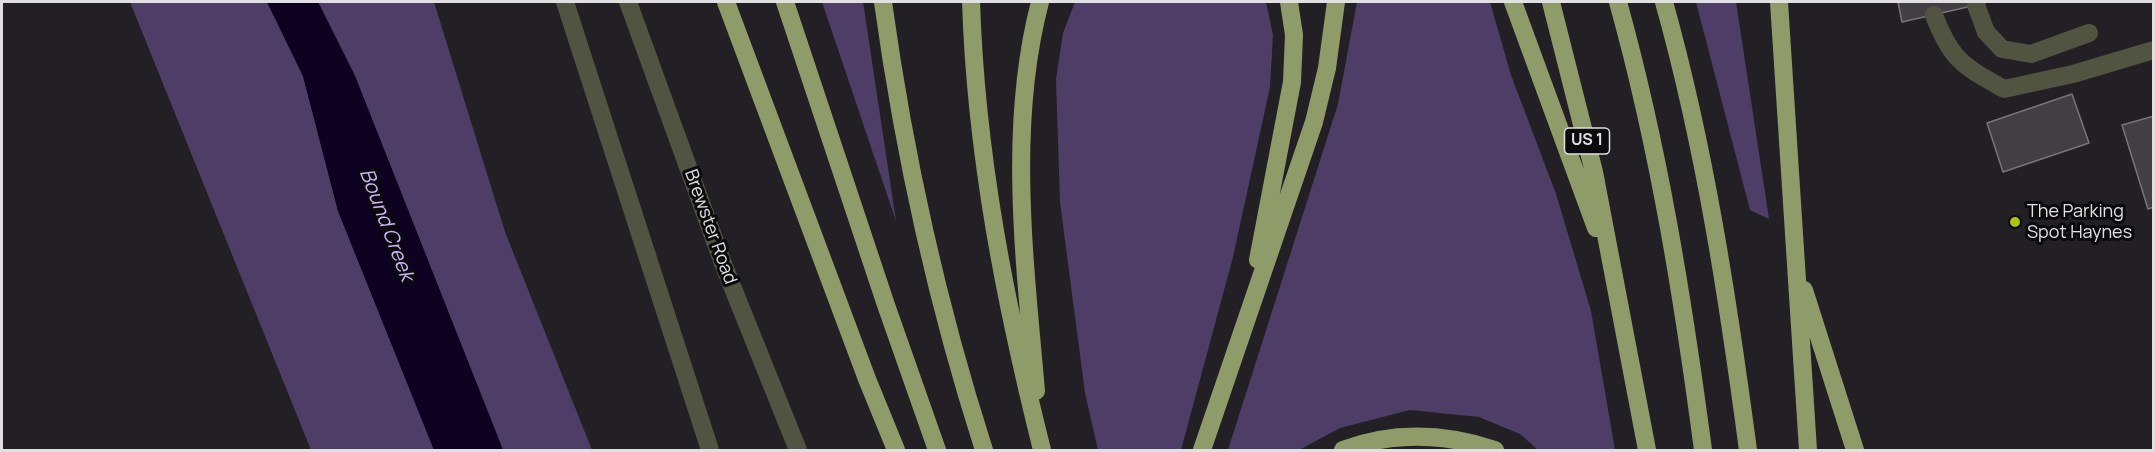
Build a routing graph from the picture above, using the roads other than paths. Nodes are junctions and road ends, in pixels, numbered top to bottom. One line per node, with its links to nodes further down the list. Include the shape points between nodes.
1 (565, 2): 23 (street)
2 (628, 2): 24 (street, Brewster Road, via 724,266)
3 (726, 2): 25 (highway)
4 (785, 2): 26 (highway)
5 (883, 2): 27 (highway, via 899,108 925,233)
6 (971, 2): 22 (highway, via 976,104 992,219)
7 (1040, 2): 22 (highway, via 1027,65 1022,151 1025,257)
8 (1289, 2): 21 (highway, via 1294,35 1292,82)
9 (1513, 2): 20 (highway)
10 (1551, 2): 20 (highway, US 1, via 1594,172)
11 (1618, 2): 32 (highway, via 1671,236)
12 (1664, 2): 33 (highway, via 1692,115 1713,227)
13 (1779, 2): 19 (highway)
14 (1976, 5): 17 (street, via 1986,32 2002,49 2031,54)
15 (1335, 6): 21 (highway, via 1327,68 1314,122)
16 (1935, 15): 18 (street, via 1955,56 2004,89)
17 (2089, 33)
18 (2154, 50)
19 (1795, 263): 34 (highway); 35 (highway)
20 (1616, 282): 31 (highway, US 1)
21 (1244, 327): 28 (highway)
22 (1042, 448)
23 (710, 450)
24 (798, 450)
25 (896, 450)
26 (937, 450)
27 (984, 450)
28 (1202, 450)
29 (1343, 450): 30 (highway, via 1397,436 1423,435)
30 (1495, 450)
31 (1647, 450)
32 (1703, 450)
33 (1748, 450)
34 (1808, 450)
35 (1855, 450)

